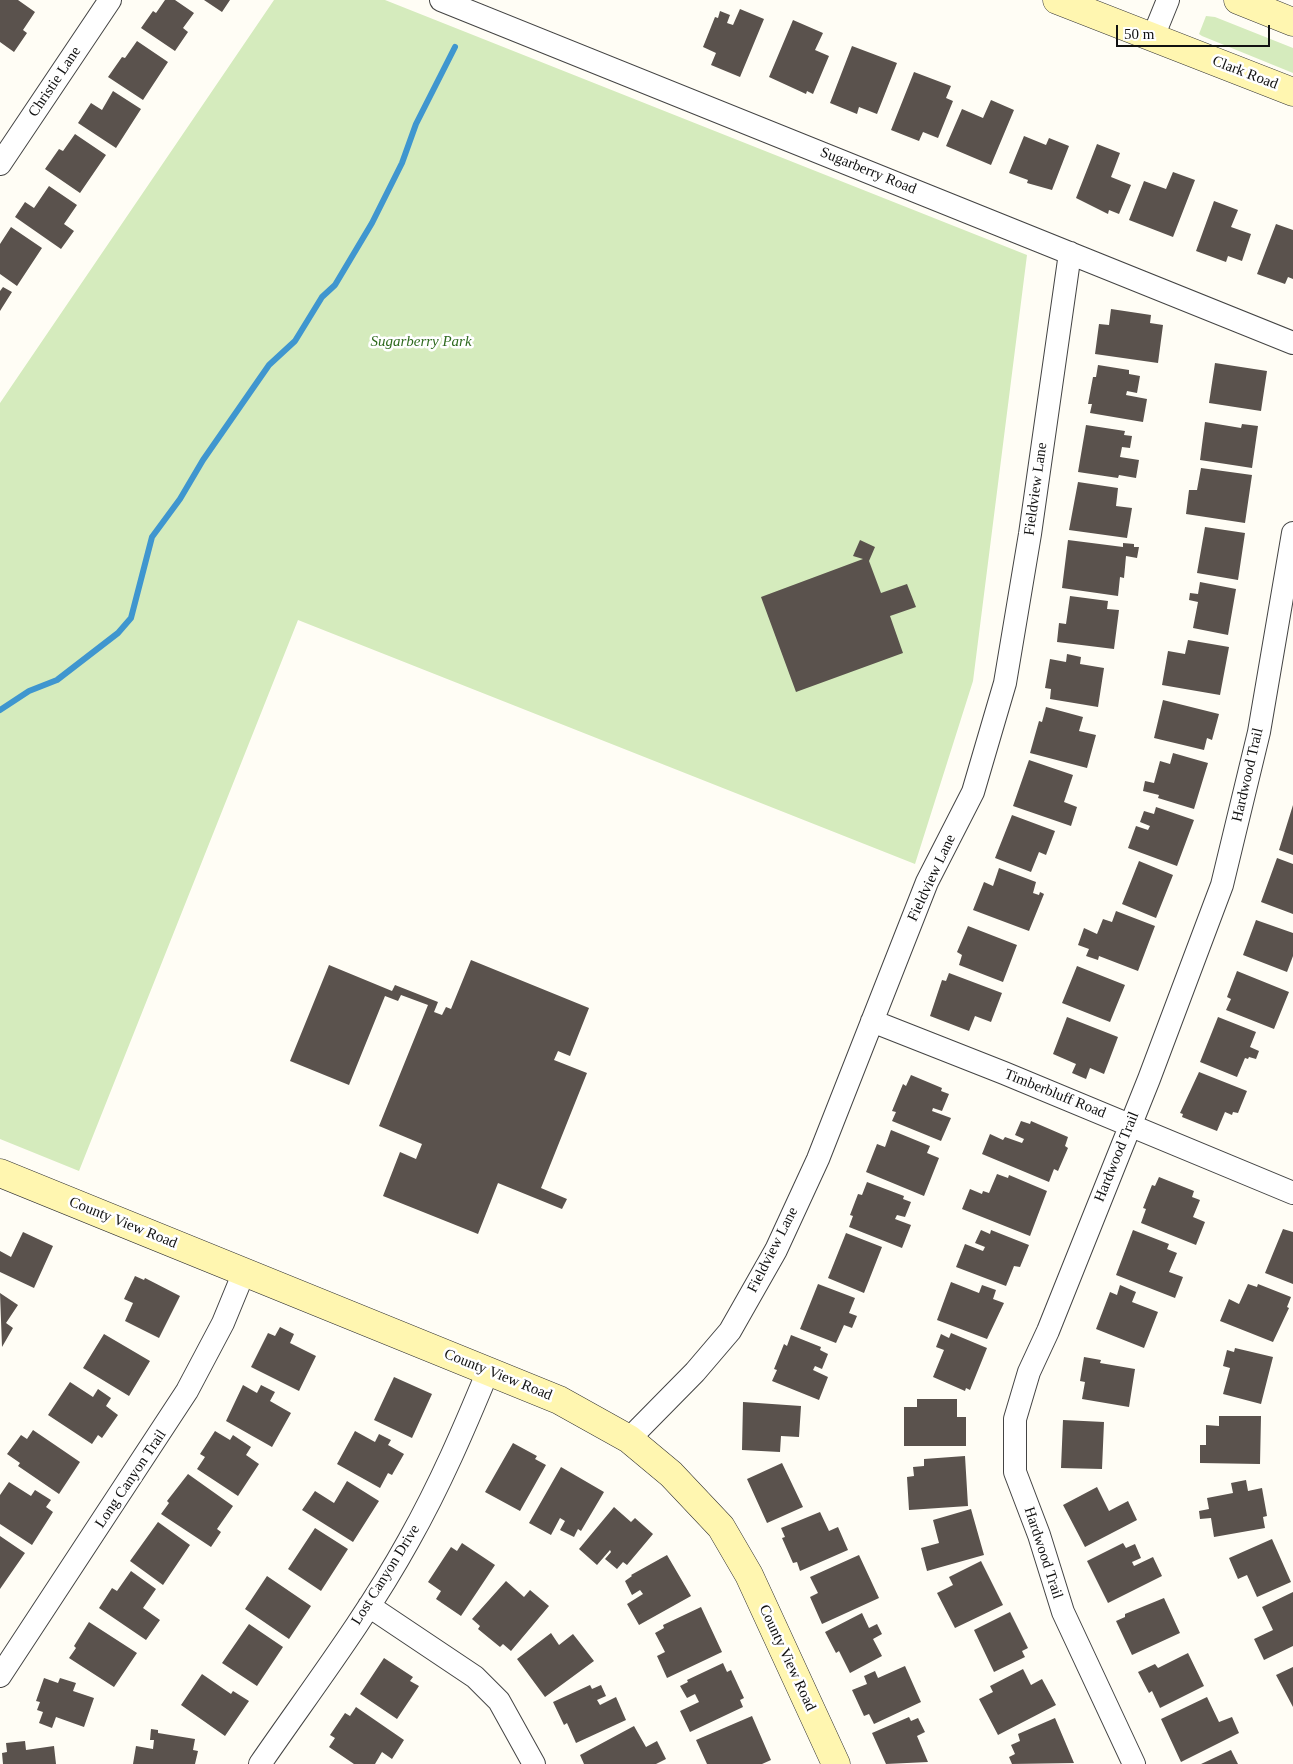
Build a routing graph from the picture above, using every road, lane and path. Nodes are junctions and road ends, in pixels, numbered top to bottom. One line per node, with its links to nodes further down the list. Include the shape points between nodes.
1 (110, 0): 9 (street, Christie Lane)
2 (441, 0): 10 (street, Sugarberry Road)
3 (1057, 0): 7 (street, Clark Road)
4 (1168, 0): 7 (street)
5 (1238, 0): 6 (street)
6 (1293, 22)
7 (1152, 37): 8 (street, Clark Road)
8 (1293, 92)
9 (0, 164)
10 (1070, 252): 11 (street, Sugarberry Road); 13 (street, Fieldview Lane, via 1030,534 1005,683 973,792 927,882)
11 (1293, 344)
12 (1293, 534): 14 (street, Hardwood Trail, via 1259,732 1222,885)
13 (872, 1021): 14 (street, Timberbluff Road); 19 (street, Fieldview Lane, via 812,1172 776,1250 730,1331)
14 (1130, 1125): 16 (street, Timberbluff Road); 25 (street, Hardwood Trail, via 1029,1372 1015,1419 1015,1472 1063,1612)
15 (0, 1173): 17 (street, County View Road)
16 (1293, 1193)
17 (244, 1272): 18 (street, County View Road); 21 (street, Long Canyon Trail, via 223,1323 183,1399)
18 (488, 1371): 19 (street, County View Road, via 560,1400); 20 (street, Lost Canyon Drive, via 436,1490)
19 (629, 1439): 24 (street, County View Road, via 671,1474 721,1527 749,1575)
20 (369, 1606): 22 (street, Lost Canyon Drive); 23 (street, via 475,1677 499,1701)
21 (0, 1676)
22 (260, 1764)
23 (534, 1764)
24 (836, 1764)
25 (1134, 1764)

